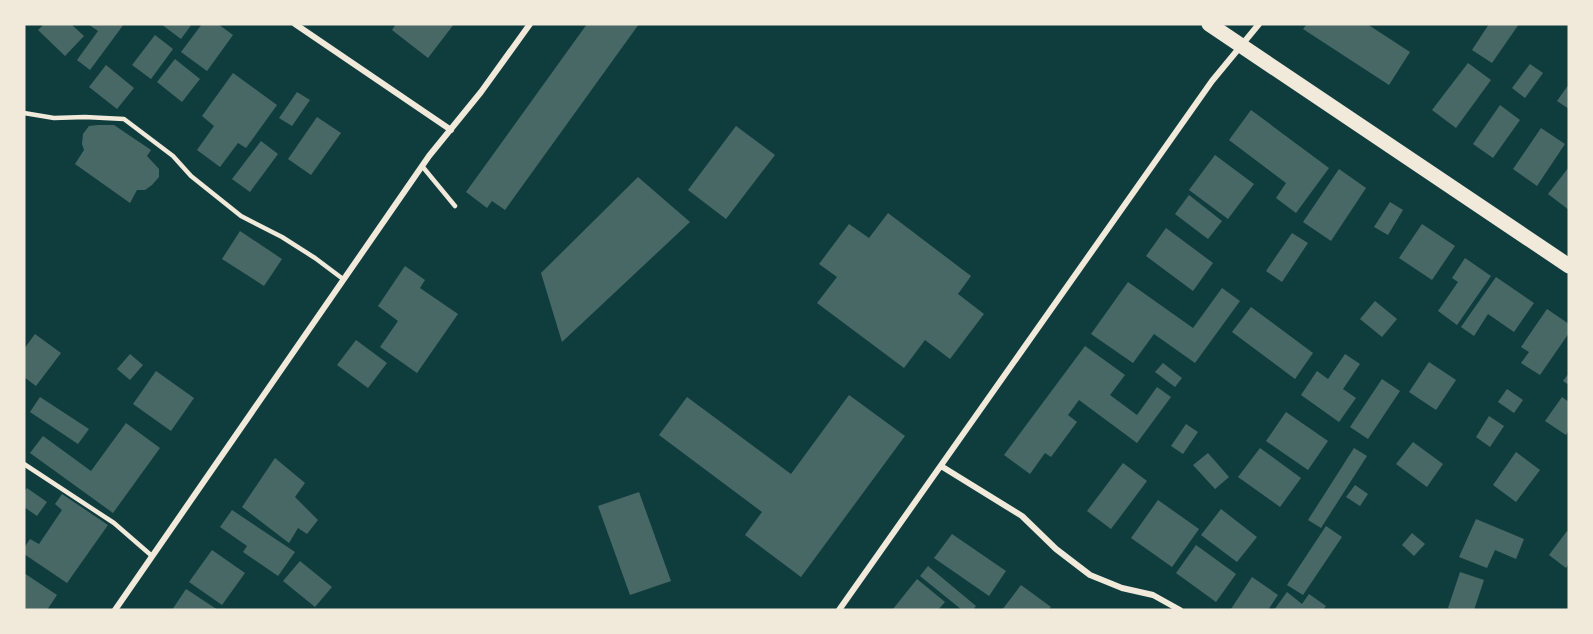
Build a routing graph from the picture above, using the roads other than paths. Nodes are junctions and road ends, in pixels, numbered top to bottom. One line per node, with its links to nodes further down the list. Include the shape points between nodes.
1 (295, 24): 7 (street)
2 (530, 24): 7 (street)
3 (1209, 24): 5 (main road)
4 (1259, 24): 5 (street)
5 (1241, 45): 10 (main road); 13 (street)
6 (24, 114): 11 (lane, via 124,118 241,216 282,237)
7 (451, 130): 8 (street)
8 (422, 166): 9 (lane); 11 (street)
9 (455, 206)
10 (1569, 266)
11 (343, 279): 14 (street)
12 (24, 464): 14 (lane, via 114,522)
13 (941, 466): 16 (street); 17 (street, via 1022,516 1090,575 1153,595)
14 (152, 556): 15 (street)
15 (115, 610)
16 (839, 610)
17 (1180, 610)

